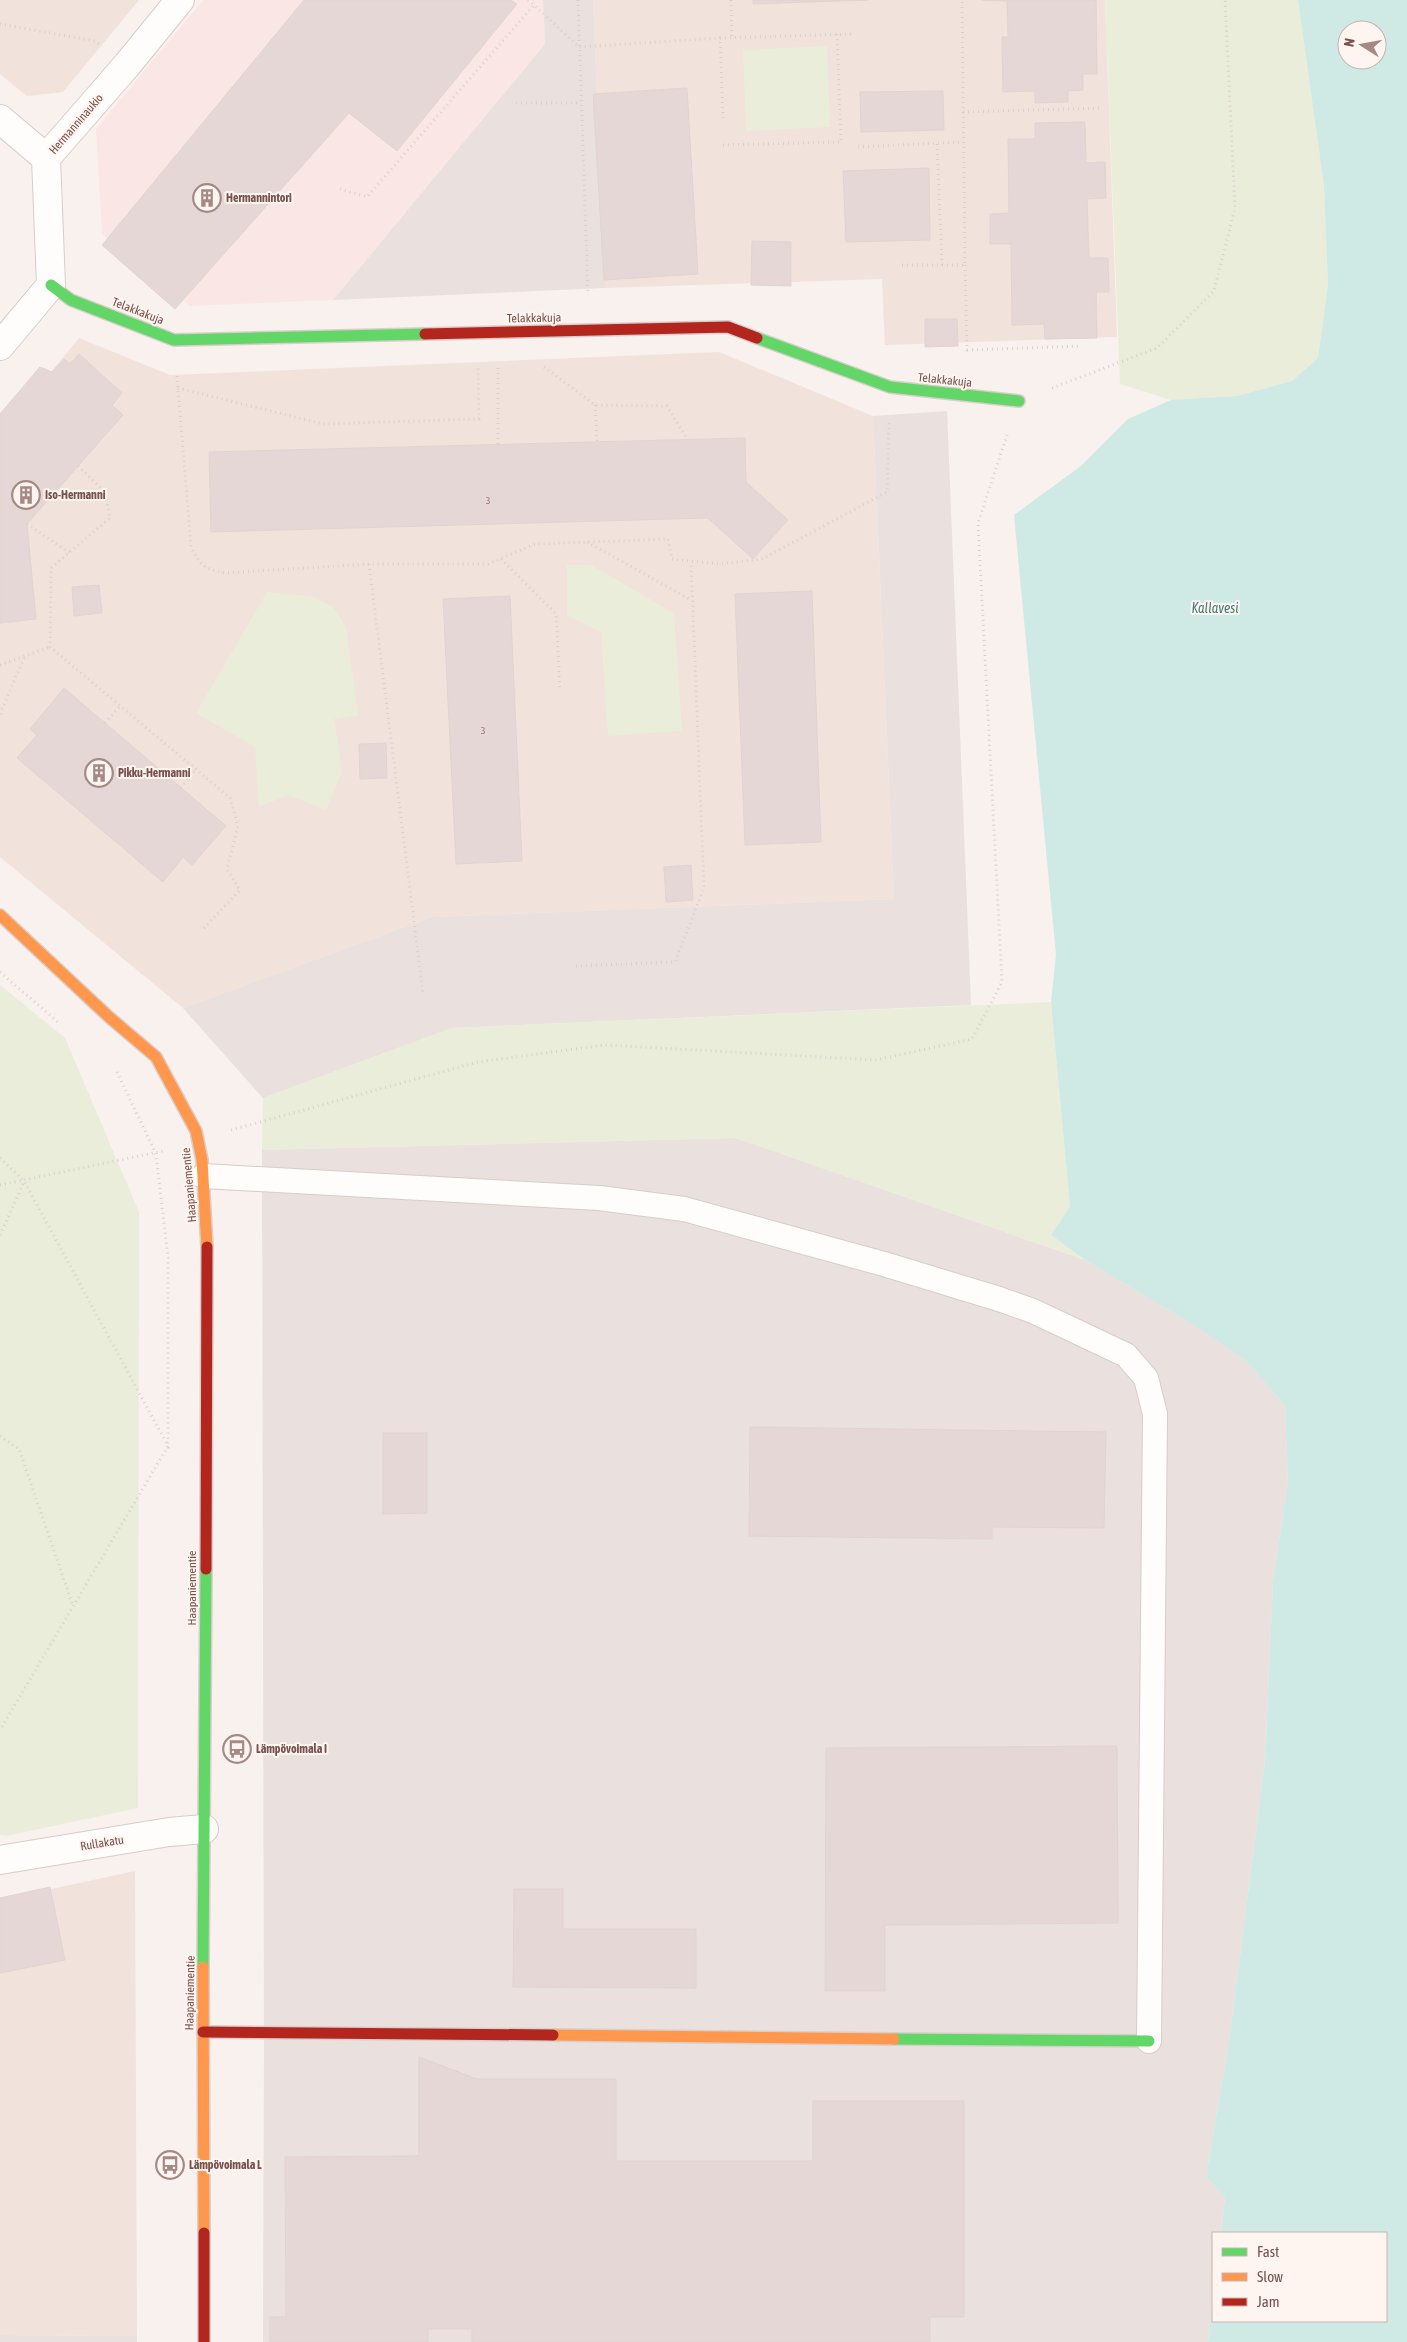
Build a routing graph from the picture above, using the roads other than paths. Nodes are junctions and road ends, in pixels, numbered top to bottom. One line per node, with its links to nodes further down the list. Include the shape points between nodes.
1 (180, 0): 3 (street, Hermanninaukio)
2 (0, 119): 3 (street)
3 (46, 158): 4 (street, Hermanninaukio)
4 (51, 285): 5 (street); 6 (street, Telakkakuja, via 71,300 174,340 728,327 890,387)
5 (0, 346)
6 (1019, 401)
7 (0, 915): 8 (street, Haapaniementie, via 156,1057 196,1131)
8 (203, 1176): 9 (street, Haapaniementie, via 208,1255); 12 (lane, via 600,1198 684,1209 999,1299 1033,1311 1126,1354 1146,1378 1156,1414)
9 (204, 1829): 10 (street, Rullakatu); 11 (street, Haapaniementie)
10 (0, 1860)
11 (203, 2032): 12 (street); 13 (street, Haapaniementie)
12 (1149, 2041)
13 (204, 2342)

